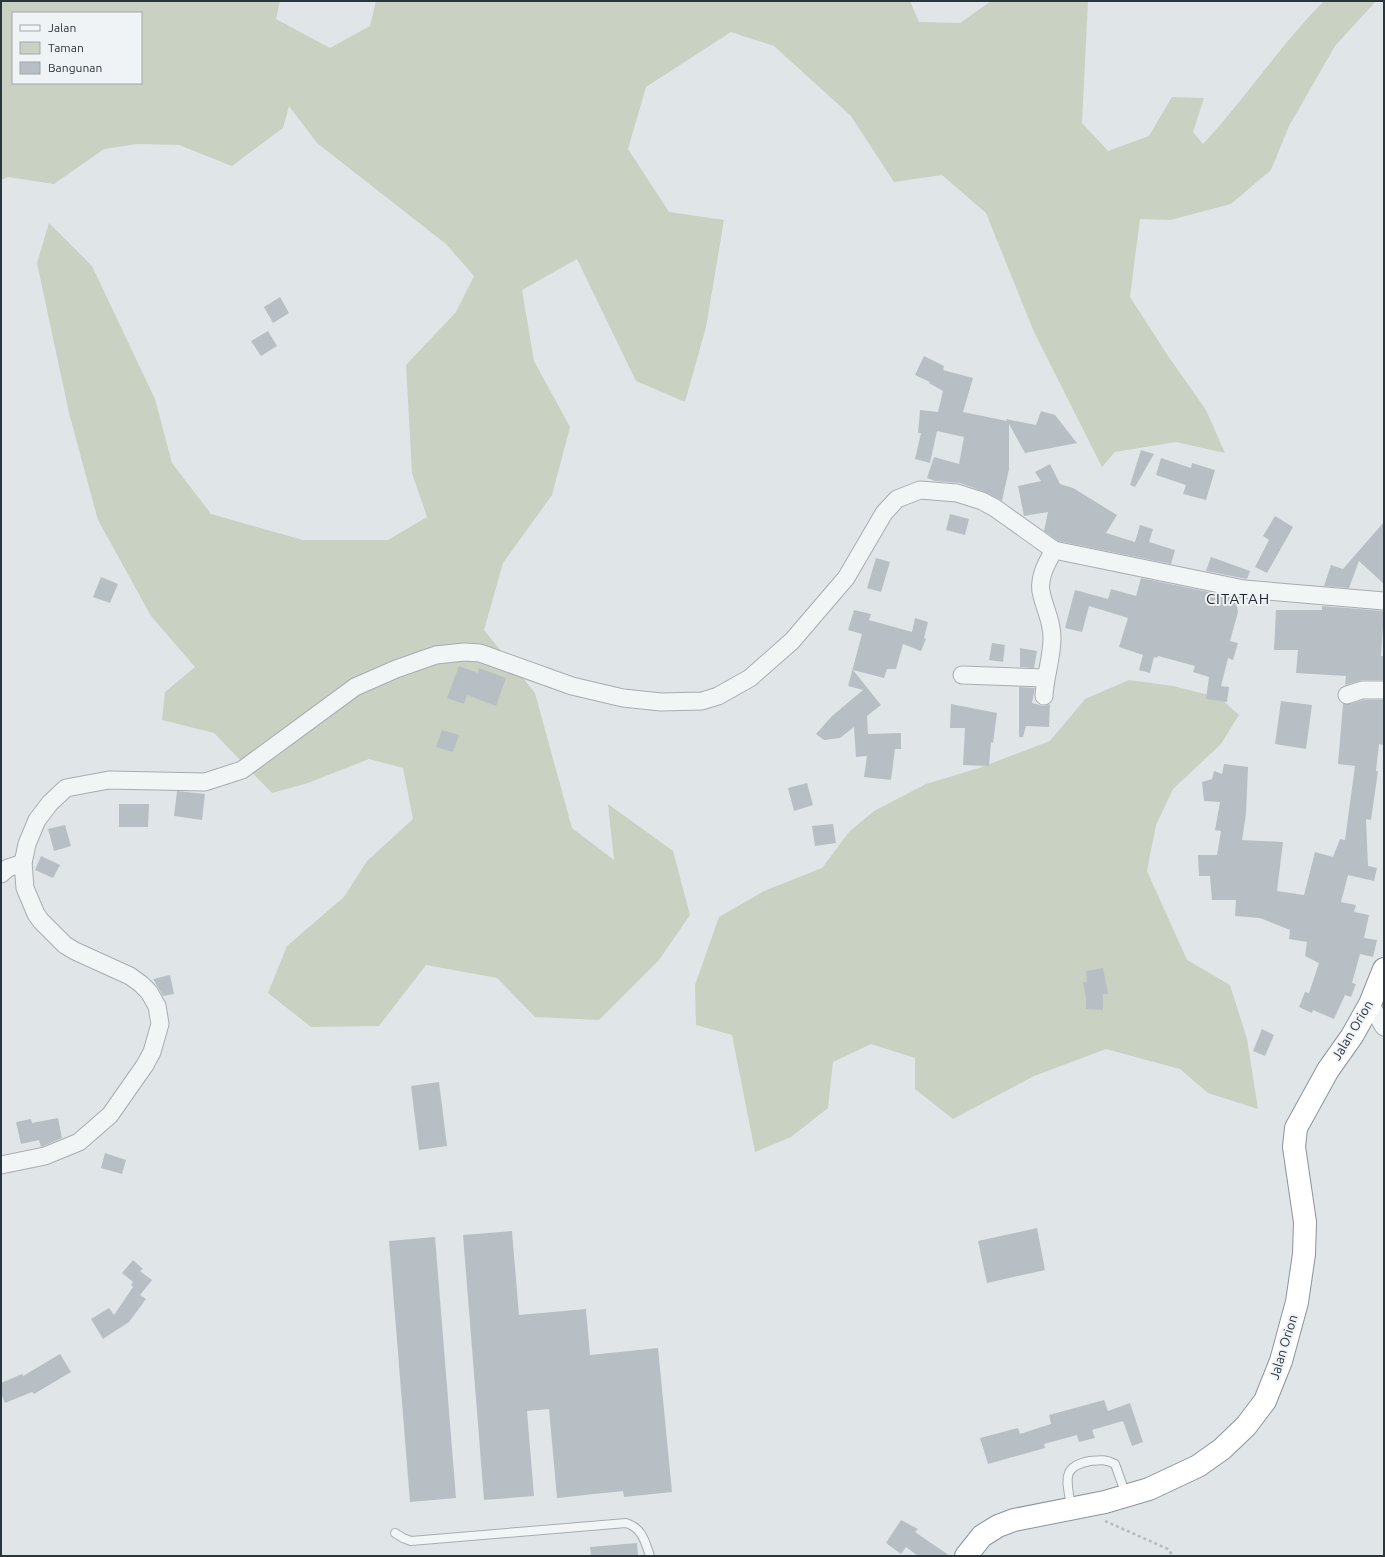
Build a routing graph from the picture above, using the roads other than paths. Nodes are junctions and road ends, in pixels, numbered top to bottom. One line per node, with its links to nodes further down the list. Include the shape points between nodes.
1 (1054, 550): 2 (street, via 1244,589); 4 (street, via 1041,579 1041,595 1051,619 1052,639 1050,662); 8 (street, via 982,501 957,493 933,490 907,493 896,499 884,513 846,578 792,641 750,678 718,696 702,701 661,702 623,698 572,686 480,653 436,655 396,668 355,687 242,770 205,782 109,780 66,788 37,820 27,844)
2 (1384, 601)
3 (962, 675): 4 (street)
4 (1045, 678): 7 (street)
5 (1384, 690): 6 (street, via 1362,690)
6 (1347, 695)
7 (1044, 696)
8 (8, 868): 12 (street, via 25,888 41,921 65,945 130,976 141,984 157,1006 160,1024 152,1052 145,1065 110,1115 79,1142 45,1156)
9 (1384, 969): 10 (highway, Jalan Orion)
10 (1370, 1004): 11 (street); 13 (highway, Jalan Orion, via 1328,1070 1296,1128 1294,1147 1305,1222 1304,1254 1297,1302 1281,1361 1265,1401 1246,1426 1222,1449 1198,1466 1149,1489)
11 (1384, 1027)
12 (1, 1165)
13 (1126, 1496): 14 (highway, Jalan Orion); 14 (lane, via 1115,1464 1104,1459 1076,1464 1068,1472)
14 (1071, 1509): 17 (highway, Jalan Orion, via 1014,1520 998,1526 982,1536)
15 (395, 1533): 16 (lane, via 412,1540 626,1523 633,1525 642,1534)
16 (650, 1556)
17 (966, 1556)

